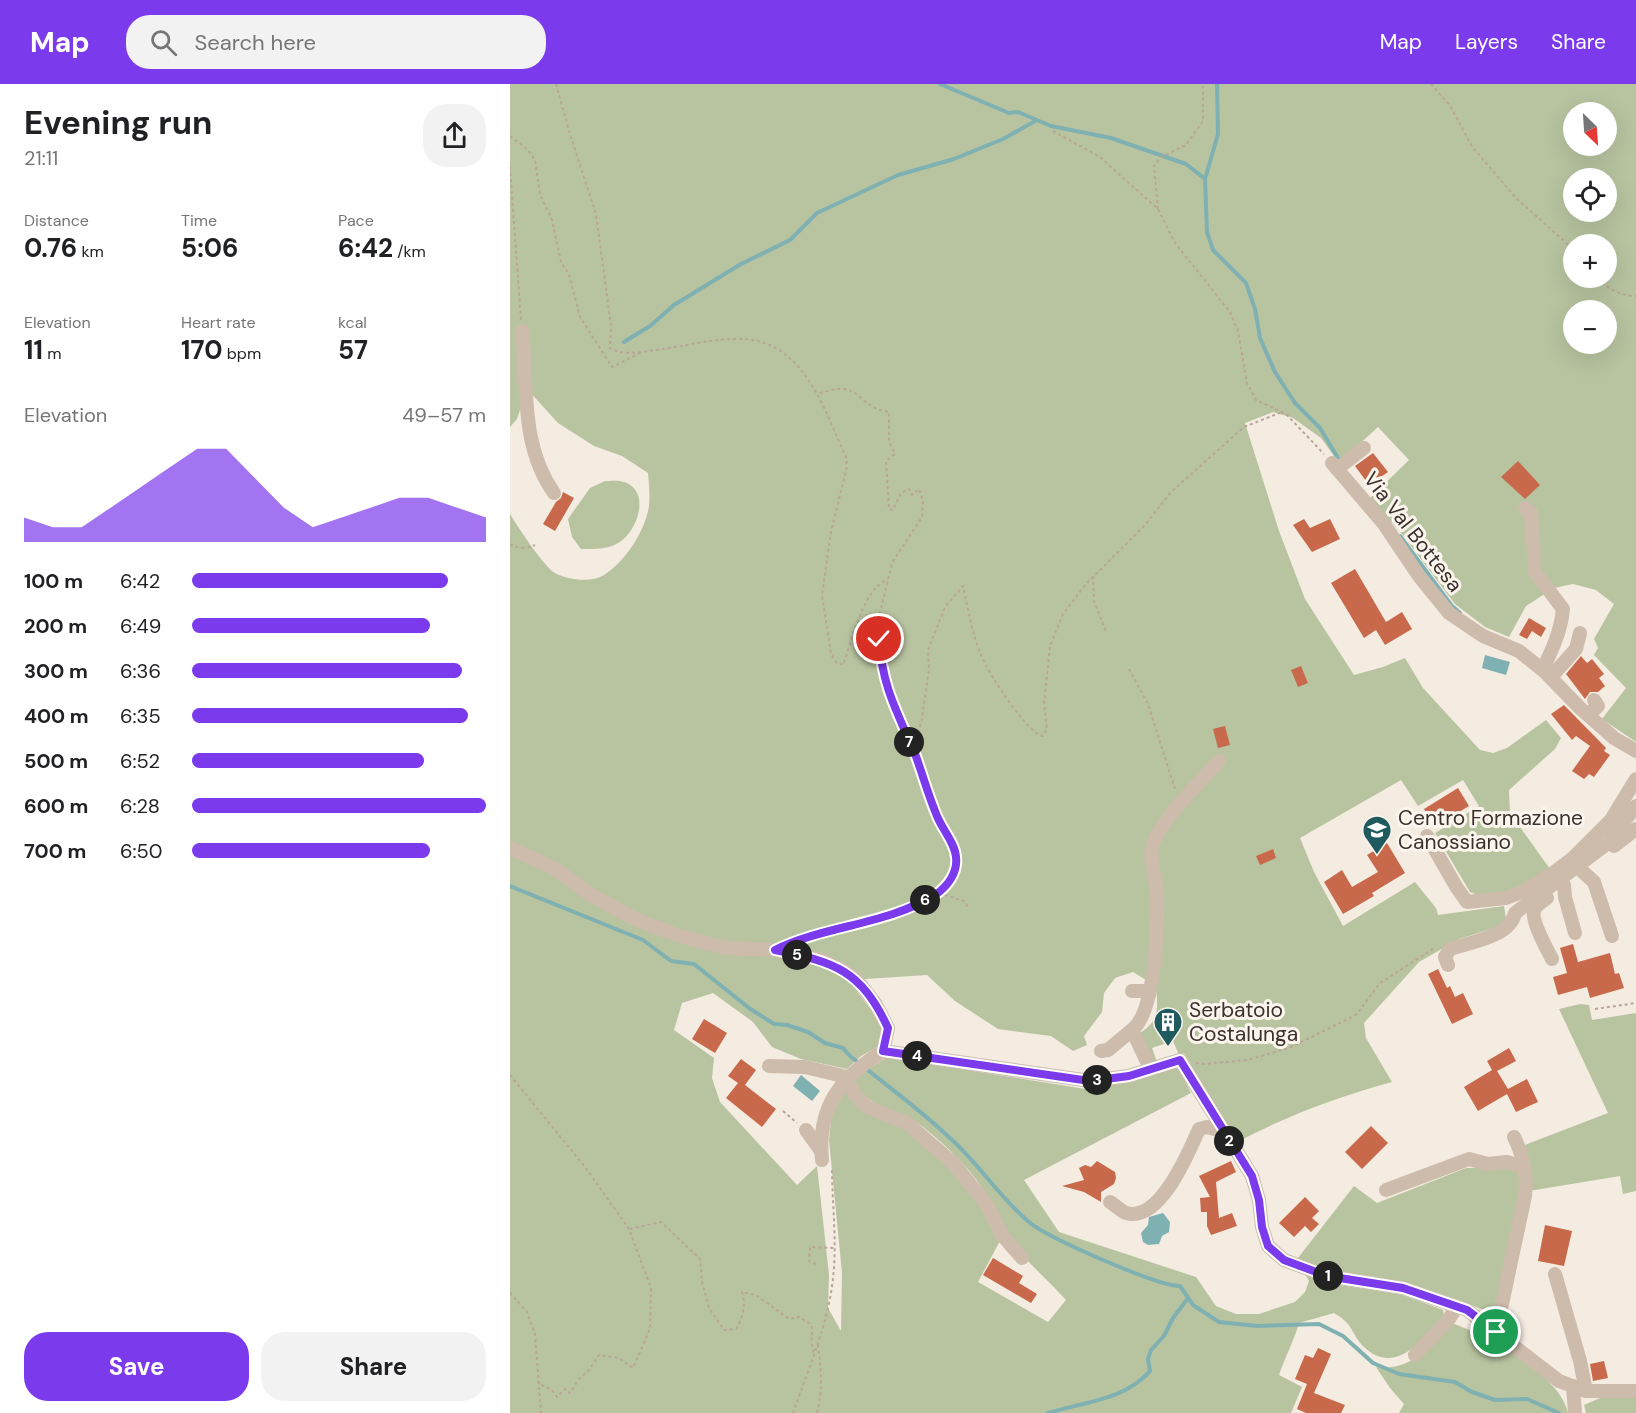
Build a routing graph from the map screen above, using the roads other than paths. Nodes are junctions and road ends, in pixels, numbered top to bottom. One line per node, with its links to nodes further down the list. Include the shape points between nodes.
1 (522, 331): 3 (street, via 526,412 538,464)
2 (1364, 448): 7 (street, Via Val Bottesa, via 1339,464 1419,576 1449,613 1483,636 1519,651)
3 (554, 493)
4 (1525, 508): 7 (street, via 1531,513 1535,572 1563,609)
5 (1580, 633): 7 (street, via 1576,649)
6 (1547, 645): 7 (street)
7 (1543, 670): 9 (street, Via Val Bottesa)
8 (1594, 700): 9 (street, via 1598,707)
9 (1588, 715): 10 (street, Via Val Bottesa)
10 (1636, 751)
11 (1219, 760): 24 (street, via 1152,844 1156,932)
12 (1636, 779): 15 (street, via 1611,820 1573,858 1536,885 1506,898 1467,902)
13 (1636, 806): 22 (street, via 1608,843 1515,913 1506,929 1450,949 1445,957)
14 (1636, 829): 17 (street)
15 (1427, 836)
16 (510, 848): 26 (street, via 554,868 591,895 637,920 680,936 725,948 775,950 820,959 847,972 875,1003 888,1028)
17 (1582, 871): 18 (street); 20 (street, via 1594,882)
18 (1564, 885): 19 (street); 21 (street, via 1534,912)
19 (1575, 933)
20 (1612, 936)
21 (1552, 959)
22 (1448, 965)
23 (1132, 991): 24 (street)
24 (1149, 991): 25 (street, via 1140,1024)
25 (1132, 1030): 27 (street, via 1108,1050); 29 (street)
26 (883, 1051): 29 (street, via 1090,1081 1129,1076); 30 (street)
27 (1101, 1051)
28 (769, 1066): 30 (street)
29 (1150, 1068): 32 (street, via 1177,1056)
30 (856, 1069): 31 (street, via 828,1105 822,1126 825,1158); 37 (street, via 853,1092 867,1107 907,1123 953,1163)
31 (806, 1130)
32 (1222, 1131): 36 (street, via 1199,1129 1171,1184 1154,1205 1126,1213); 39 (street, via 1252,1176 1268,1246 1284,1260 1327,1276 1403,1288)
33 (1514, 1137): 34 (street)
34 (1526, 1170): 35 (street, via 1507,1162 1488,1164 1469,1159); 40 (street, via 1525,1196)
35 (1386, 1190)
36 (1110, 1202)
37 (1022, 1258)
38 (1555, 1274): 42 (street, via 1581,1360)
39 (1457, 1306): 40 (street); 41 (street)
40 (1496, 1332): 42 (street, via 1559,1382)
41 (1415, 1355)
42 (1580, 1388): 43 (street); 44 (street)
43 (1636, 1391)
44 (1575, 1413)

